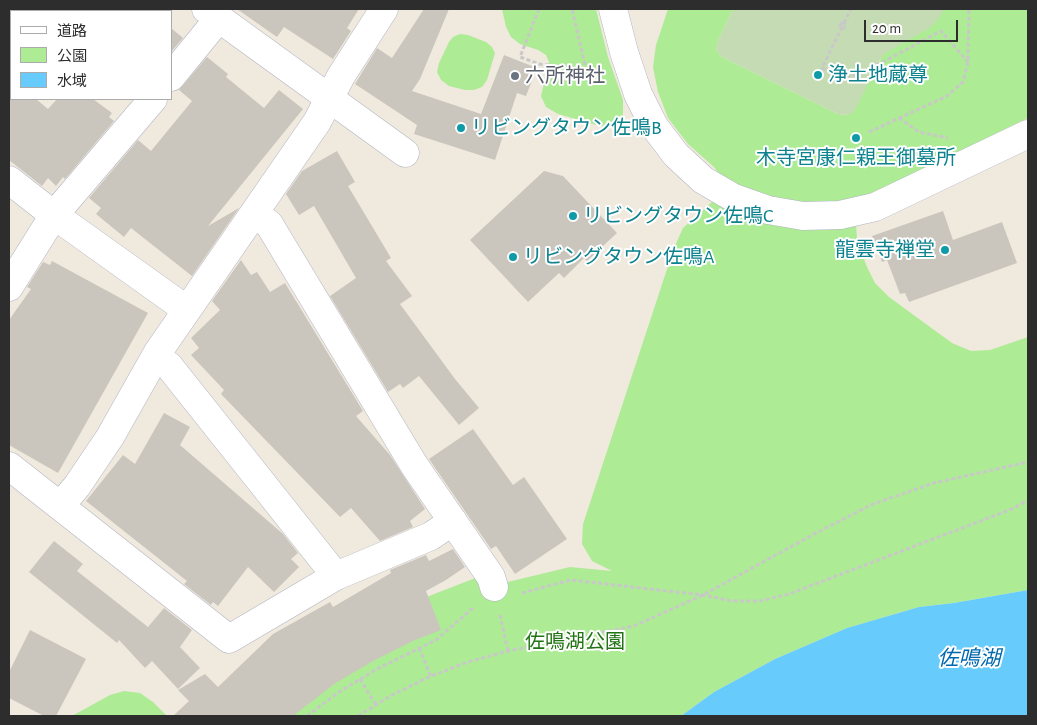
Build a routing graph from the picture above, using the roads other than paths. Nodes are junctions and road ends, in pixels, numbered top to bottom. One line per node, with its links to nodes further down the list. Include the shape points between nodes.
1 (384, 9): 5 (street)
2 (613, 9): 7 (street, via 638,94 654,126 676,155 703,180 734,198 768,210 822,216 875,207)
3 (212, 13): 4 (street); 5 (street)
4 (172, 75)
5 (329, 99): 8 (street); 10 (street, via 317,122)
6 (152, 100): 11 (street)
7 (1028, 134)
8 (405, 153)
9 (9, 180): 11 (street)
10 (254, 214): 13 (street); 17 (street, via 269,224 414,465)
11 (54, 215): 12 (street); 13 (street)
12 (9, 288)
13 (187, 310): 14 (street)
14 (155, 358): 16 (street, via 110,438); 18 (street, via 169,366)
15 (9, 466): 16 (street)
16 (60, 506): 18 (street, via 229,639)
17 (453, 521): 18 (street, via 432,536); 19 (street, via 491,577)
18 (336, 576)
19 (495, 593)

